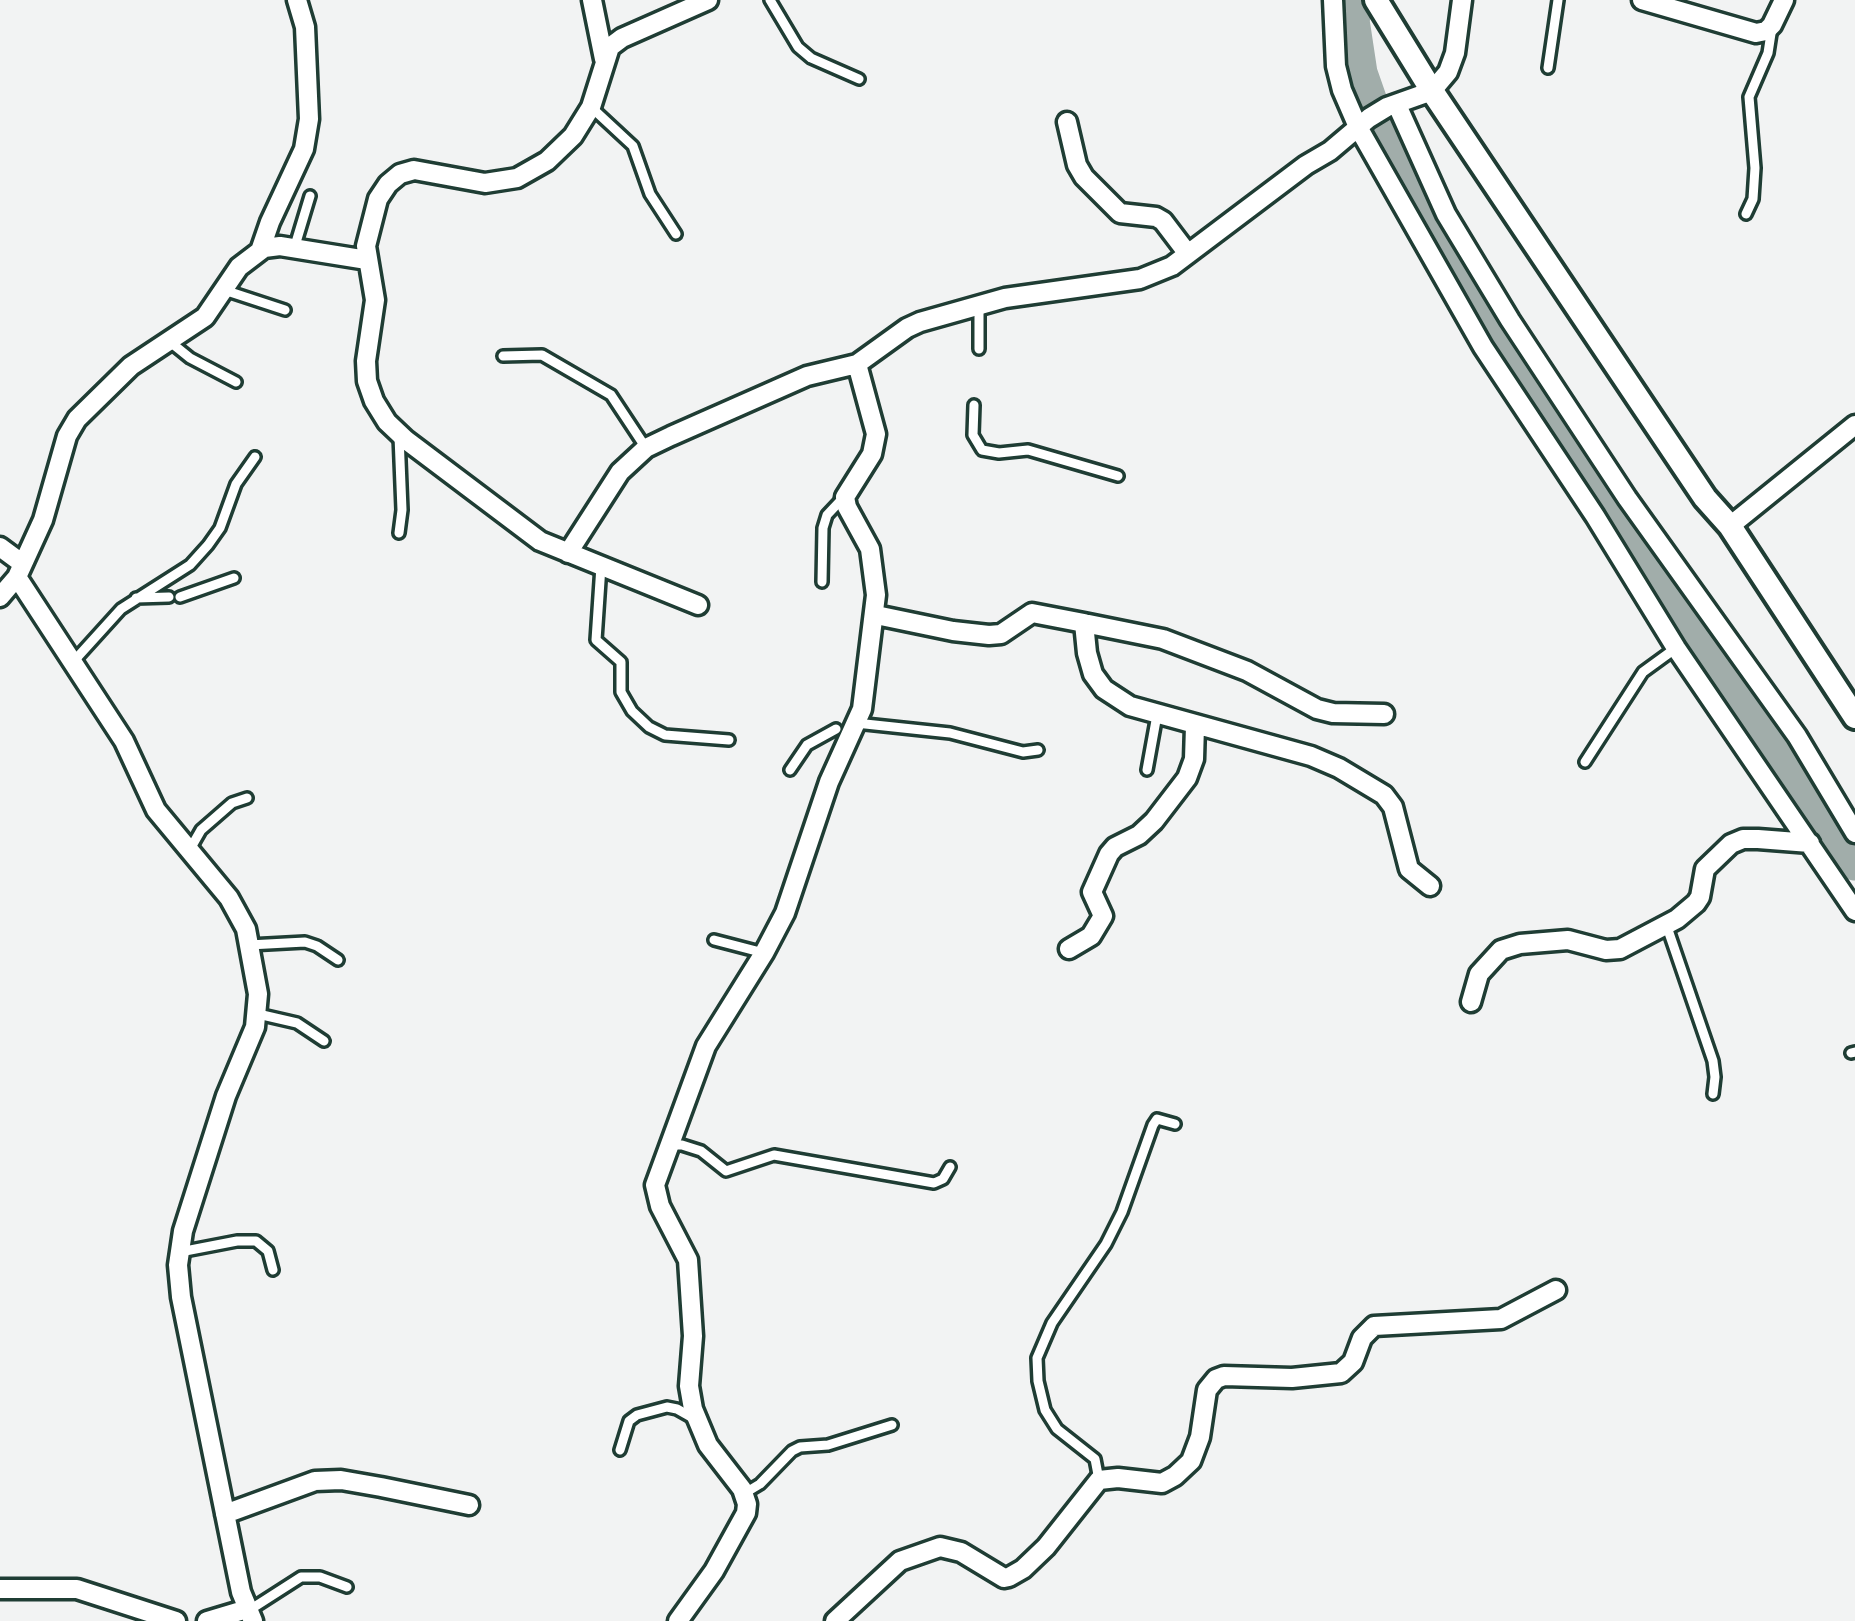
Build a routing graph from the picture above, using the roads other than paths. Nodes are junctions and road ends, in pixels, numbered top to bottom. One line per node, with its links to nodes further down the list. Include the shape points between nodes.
1 (297, 0): 24 (street, via 305,27 309,119 304,148)
2 (592, 0): 12 (street)
3 (708, 0): 12 (street, via 622,38)
4 (770, 0): 14 (lane, via 798,47)
5 (1333, 0): 19 (street, via 1336,66 1342,90)
6 (1462, 0): 15 (street, via 1456,53)
7 (1558, 0): 13 (lane)
8 (1642, 0): 11 (street, via 1756,33)
9 (1784, 0): 11 (street)
10 (1377, 1): 15 (street)
11 (1772, 24): 21 (lane, via 1768,53 1749,96 1755,168)
12 (604, 59): 17 (street)
13 (1548, 68)
14 (859, 78)
15 (1432, 92): 16 (street); 44 (street)
16 (1392, 106): 19 (street); 42 (street, via 1446,214)
17 (591, 107): 22 (lane, via 633,146 650,194); 26 (street, via 573,136 516,178 485,182 414,170 400,174 378,199)
18 (1068, 122): 25 (street, via 1084,178 1120,212 1163,221)
19 (1363, 122): 25 (street); 43 (street, via 1482,347)
20 (310, 196): 23 (lane)
21 (1746, 214)
22 (676, 234)
23 (294, 248): 24 (street); 26 (street)
24 (260, 251): 27 (street)
25 (1188, 254): 28 (street, via 1140,279)
26 (367, 260): 37 (street, via 375,300 367,381)
27 (224, 290): 29 (lane); 30 (street, via 204,317)
28 (979, 305): 31 (lane); 33 (street, via 907,328)
29 (285, 310)
30 (168, 341): 34 (lane); 49 (street, via 130,366 77,419)
31 (978, 348)
32 (503, 356): 38 (lane, via 542,355 611,395)
33 (857, 364): 38 (street, via 807,376); 41 (street, via 876,444)
34 (236, 382)
35 (974, 406): 40 (lane, via 972,435 982,450 1028,450)
36 (1855, 425): 44 (street)
37 (399, 433): 45 (lane); 47 (street, via 520,528)
38 (646, 448): 47 (street, via 620,472)
39 (255, 456): 53 (lane, via 208,545 190,565)
40 (1118, 476)
41 (845, 497): 51 (lane, via 823,528); 55 (street, via 870,549)
42 (1625, 499): 43 (street); 71 (street, via 1796,736)
43 (1598, 514): 57 (street)
44 (1730, 526): 61 (street)
45 (400, 533)
46 (0, 547): 49 (street)
47 (568, 553): 48 (street)
48 (601, 566): 54 (street); 65 (lane, via 596,640 621,662 621,692 632,711 664,734)
49 (20, 570): 52 (street); 58 (street)
50 (234, 578): 53 (lane, via 174,597)
51 (822, 582)
52 (0, 596)
53 (136, 598): 58 (lane)
54 (698, 605)
55 (876, 614): 56 (street, via 990,635 1032,613); 62 (street)
56 (1084, 623): 59 (street, via 1162,638 1317,708); 60 (street, via 1086,653 1104,689)
57 (1676, 648): 67 (lane, via 1644,672); 72 (street)
58 (73, 662): 73 (street, via 124,741 147,797)
59 (1384, 714)
60 (1156, 715): 63 (street); 69 (lane)
61 (1855, 717)
62 (854, 724): 66 (lane); 80 (street)
63 (1195, 726): 74 (street, via 1311,756 1366,782 1392,807 1409,869); 79 (street, via 1188,778 1139,835 1109,854 1092,892 1103,916 1091,936)
64 (836, 728): 68 (lane, via 807,745)
65 (729, 740)
66 (1038, 750)
67 (1585, 762)
68 (790, 770)
69 (1147, 770)
70 (248, 798): 73 (lane, via 201,830)
71 (1855, 832)
72 (1810, 843): 75 (street); 76 (street, via 1758,838 1731,844 1704,869 1696,903)
73 (189, 851): 78 (street, via 239,913)
74 (1430, 886)
75 (1855, 911)
76 (1666, 924): 82 (street, via 1613,950 1568,940 1501,950 1479,974); 85 (lane, via 1713,1061)
77 (714, 940): 80 (lane)
78 (248, 945): 81 (lane, via 304,942); 83 (street)
79 (1069, 949)
80 (764, 953): 87 (street, via 706,1046)
81 (338, 960)
82 (1472, 1002)
83 (258, 1014): 84 (lane, via 297,1023); 89 (street)
84 (324, 1041)
85 (1712, 1094)
86 (1176, 1124): 95 (lane, via 1152,1124 1122,1212 1052,1322 1038,1358 1045,1410 1095,1459)
87 (669, 1145): 88 (lane, via 701,1151 726,1171 774,1155 934,1183); 92 (street, via 655,1196 688,1260 689,1386)
88 (950, 1167)
89 (180, 1252): 90 (lane, via 256,1241 268,1250); 98 (street, via 181,1297)
90 (273, 1270)
91 (1556, 1290): 95 (street, via 1500,1320 1374,1326 1341,1373 1224,1376 1206,1390 1192,1461 1175,1476 1162,1483)
92 (699, 1423): 94 (lane, via 678,1409 648,1411 629,1421); 96 (street)
93 (892, 1425): 96 (lane, via 800,1447)
94 (620, 1450)
95 (1099, 1480): 105 (street, via 1023,1570 1004,1578 940,1547 900,1560)
96 (744, 1493): 104 (street, via 746,1514)
97 (469, 1505): 98 (street, via 368,1484 315,1481)
98 (225, 1514): 101 (street)
99 (347, 1587): 101 (lane, via 301,1577)
100 (0, 1589): 102 (street, via 77,1589)
101 (249, 1613): 103 (street)
102 (176, 1621)
103 (208, 1621)
104 (678, 1621)
105 (835, 1621)

